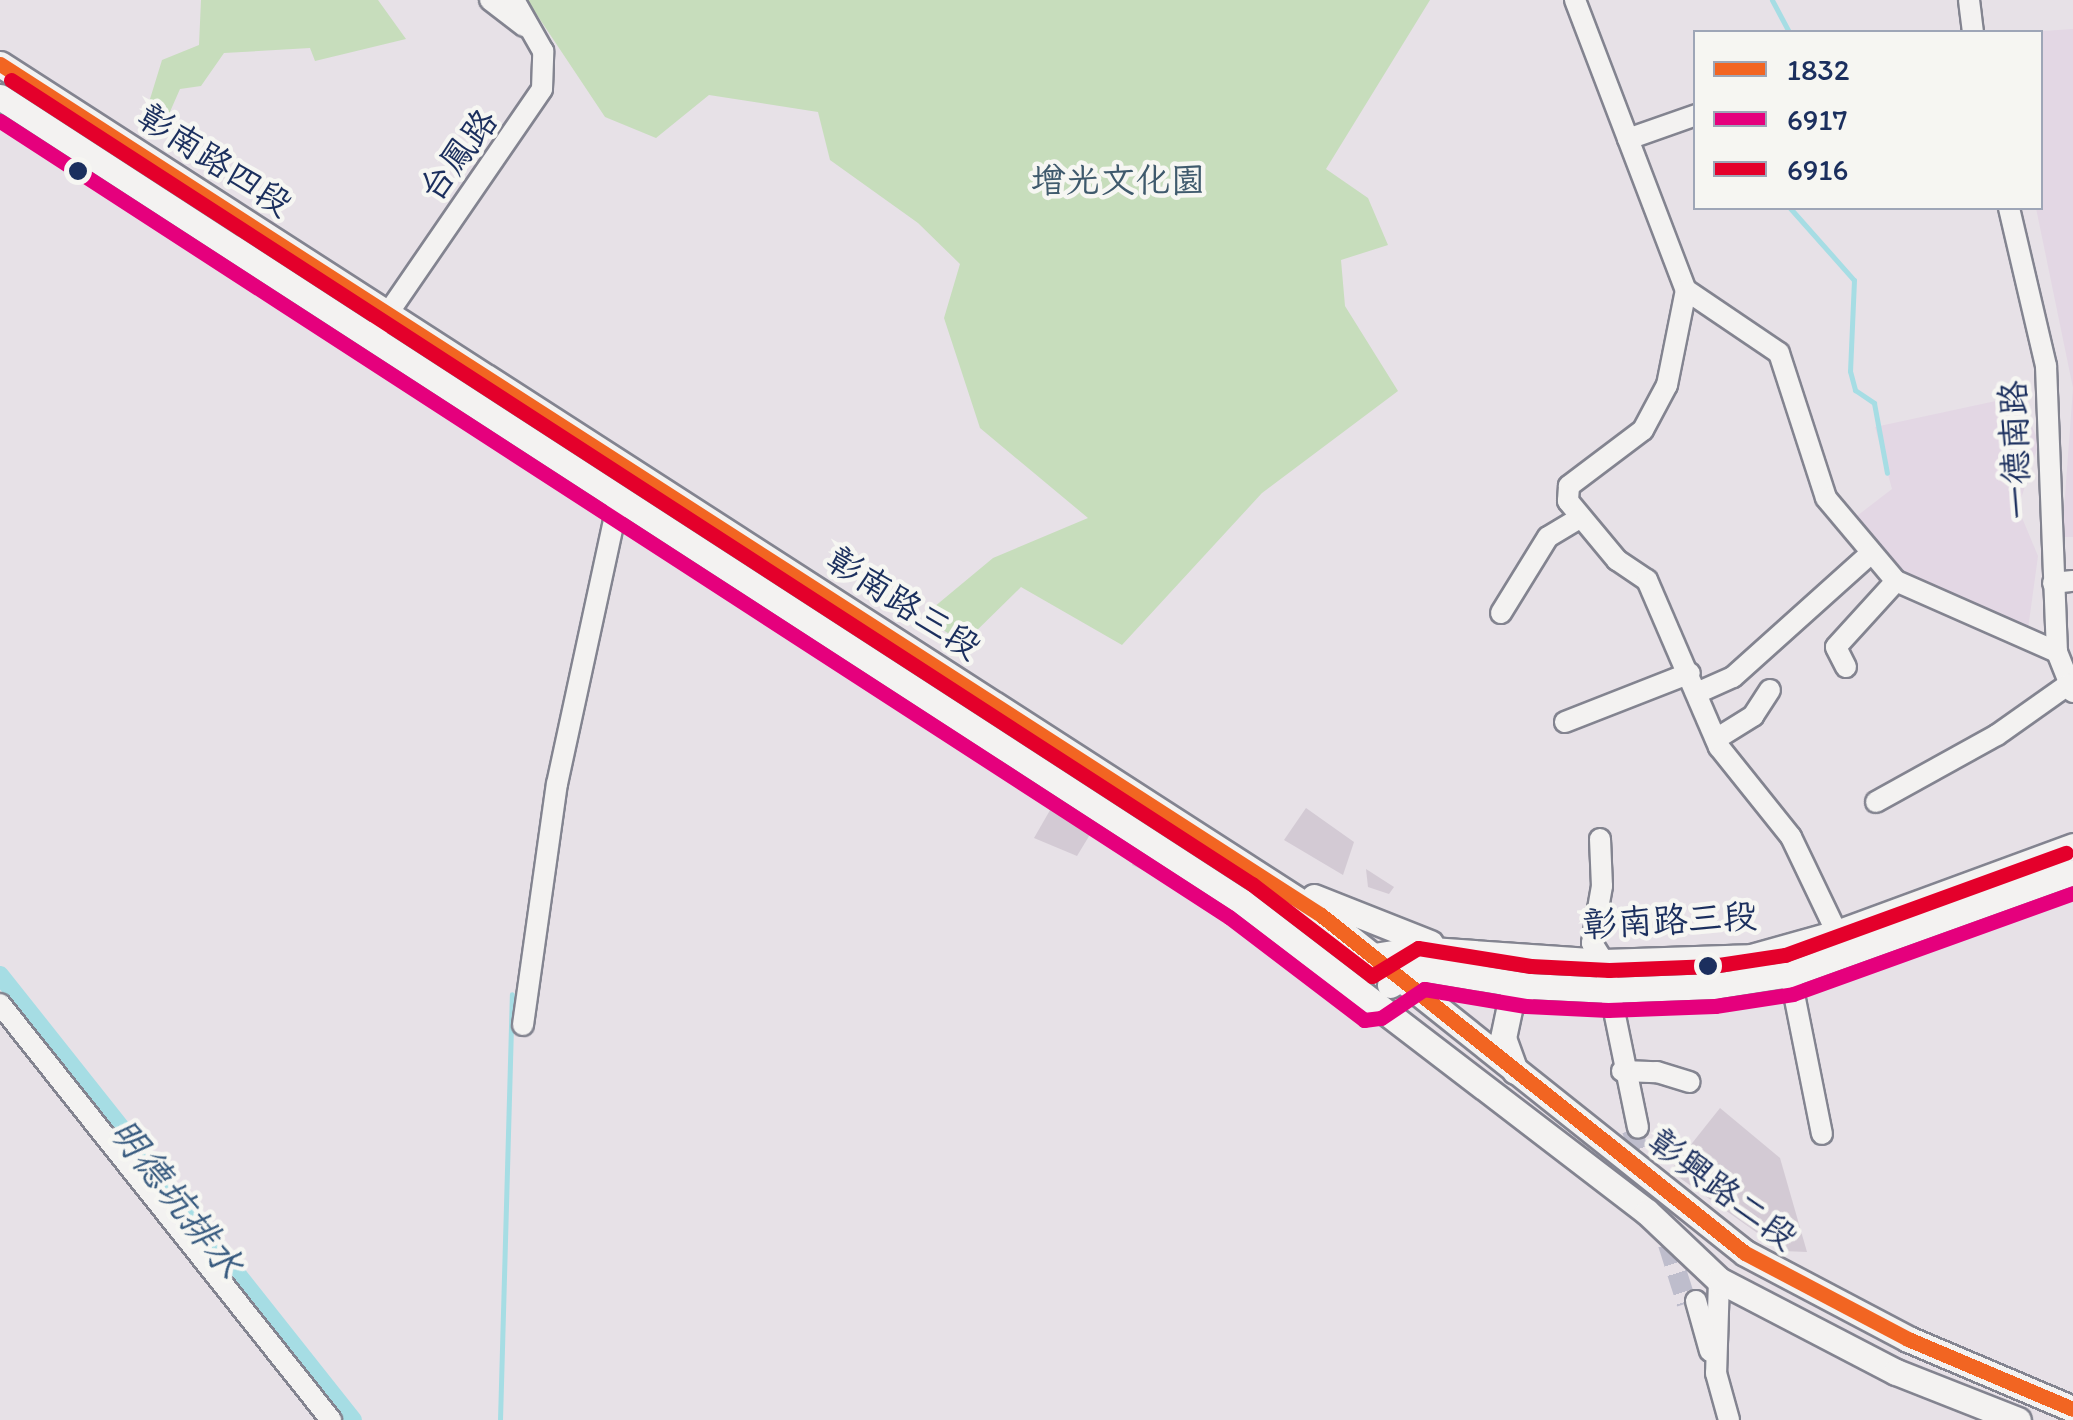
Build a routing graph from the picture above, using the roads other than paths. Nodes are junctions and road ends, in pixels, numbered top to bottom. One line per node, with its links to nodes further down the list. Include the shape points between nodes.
1 (490, 0): 6 (street)
2 (514, 0): 6 (street, 台鳳路)
3 (1575, 0): 10 (street)
4 (1969, 0): 5 (street)
5 (1973, 30)
6 (533, 32): 13 (street, 台鳳路, via 543,50 542,88 532,111 410,274)
7 (0, 64): 13 (main road, 彰南路四段)
8 (0, 97): 14 (main road, 彰南路四段)
9 (1693, 117): 10 (street)
10 (1628, 139): 12 (street)
11 (2009, 210): 19 (street, 一德南路, via 2046,366)
12 (1686, 290): 16 (street, via 1667,385 1643,430 1569,486); 17 (street, via 1779,352 1826,498)
13 (392, 315): 14 (street, 台鳳路); 32 (main road, 彰南路三段)
14 (370, 338): 15 (main road, 彰南路四段)
15 (620, 498): 41 (main road, 彰南路三段, via 1241,901); 43 (street, via 557,784)
16 (1578, 520): 20 (street, via 1548,536); 23 (street, via 1647,580)
17 (1870, 553): 18 (street); 23 (street, via 1733,677)
18 (1896, 581): 21 (street); 22 (street, via 1836,647)
19 (2063, 582): 21 (street, 一德南路)
20 (1501, 613)
21 (2057, 652): 24 (street, 一德南路)
22 (1846, 667)
23 (1694, 683): 26 (street); 27 (street)
24 (2071, 688): 28 (street)
25 (1770, 690): 27 (street, via 1753,716)
26 (1566, 722)
27 (1716, 739): 33 (street, via 1791,837)
28 (1876, 802)
29 (1600, 839): 36 (street, via 1602,886 1592,943)
30 (2073, 846): 33 (main road, 彰南路三段)
31 (2073, 872): 37 (main road, 彰南路三段)
32 (1254, 875): 34 (main road); 35 (main road, 彰南路三段)
33 (1837, 933): 36 (main road, 彰南路三段, via 1752,956)
34 (1453, 952): 35 (main road, 彰南路三段); 36 (main road, 彰南路三段)
35 (1374, 956): 38 (main road, 彰興路二段); 41 (main road)
36 (1604, 962): 40 (street)
37 (1790, 974): 40 (main road, 彰南路三段, via 1714,986); 48 (street)
38 (1398, 977): 39 (main road, 彰南路三段, via 1419,968); 41 (main road); 44 (main road, 彰興路二段)
39 (1529, 986): 40 (main road, 彰南路三段); 44 (main road, via 1511,1001 1503,1038)
40 (1609, 990): 45 (street)
41 (1372, 1002): 49 (main road, 彰興路二段, via 1647,1212)
42 (0, 1004): 53 (street)
43 (523, 1025)
44 (1515, 1070): 52 (main road, 彰興路二段, via 1789,1281)
45 (1622, 1072): 46 (street, via 1657,1072); 47 (street)
46 (1690, 1082)
47 (1635, 1129)
48 (1822, 1134)
49 (1719, 1280): 51 (street); 55 (main road, 彰興路二段, via 1896,1372)
50 (1692, 1302): 51 (street)
51 (1716, 1372): 54 (street)
52 (2073, 1409)
53 (331, 1420)
54 (1729, 1420)
55 (2018, 1420)

